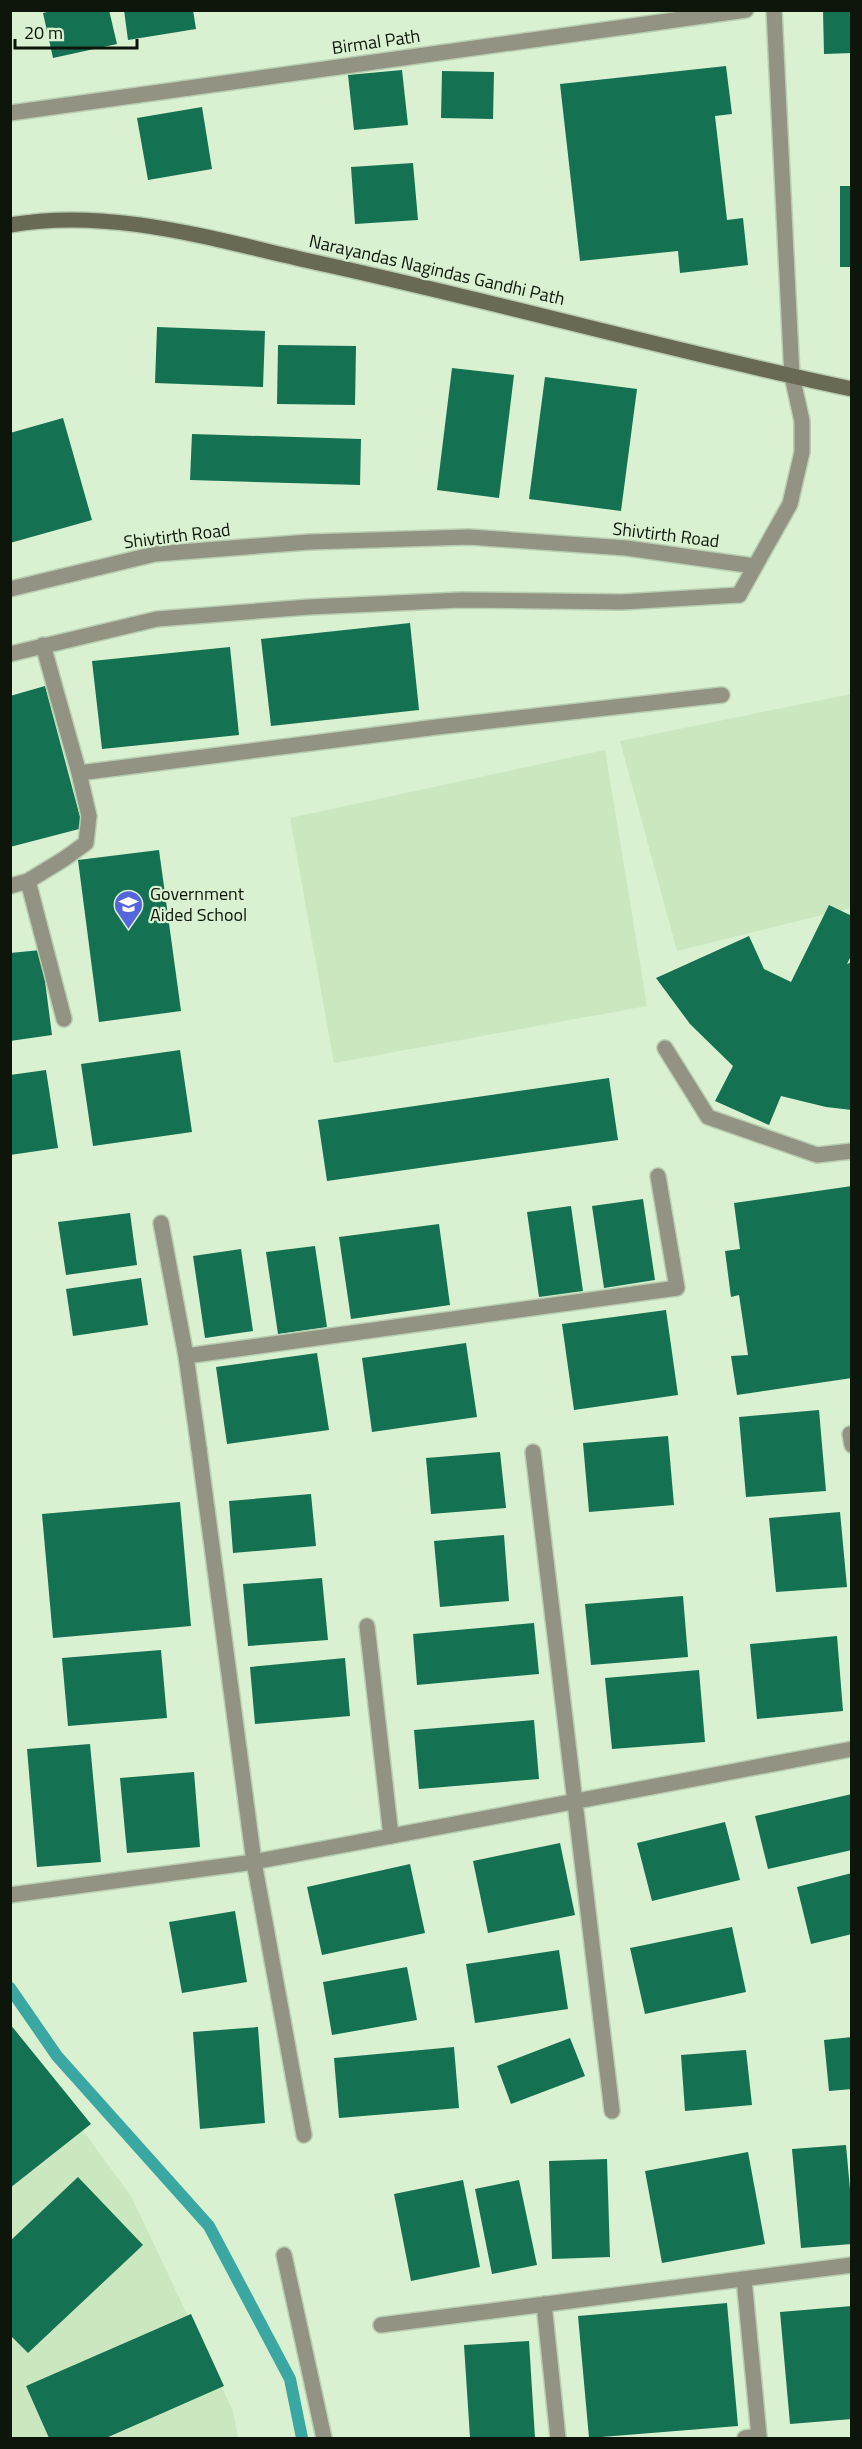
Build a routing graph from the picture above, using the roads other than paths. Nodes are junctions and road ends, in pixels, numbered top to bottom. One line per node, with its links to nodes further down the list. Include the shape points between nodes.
1 (746, 10): 3 (street, Birmal Path)
2 (774, 10): 5 (street)
3 (10, 113)
4 (10, 225): 5 (street, Narayandas Nagindas Gandhi Path, via 97,219 150,226 438,289)
5 (792, 376): 6 (street, Narayandas Nagindas Gandhi Path); 7 (street, via 802,421 802,452 790,504)
6 (852, 389)
7 (754, 566): 8 (street, Shivtirth Road, via 626,548 469,537 309,542 155,554); 9 (street, via 739,595 622,602 461,600 309,607 157,619)
8 (10, 589)
9 (43, 645): 10 (street); 12 (street)
10 (10, 654)
11 (722, 695): 12 (street)
12 (79, 773): 13 (street, via 89,816 86,843)
13 (28, 880): 14 (street); 15 (street)
14 (10, 886)
15 (64, 1019)
16 (666, 1048): 17 (street, via 708,1117 817,1155)
17 (852, 1151)
18 (658, 1176): 20 (street, via 676,1288)
19 (161, 1223): 20 (street)
20 (186, 1356): 26 (street)
21 (534, 1452): 24 (street)
22 (367, 1626): 25 (street)
23 (852, 1749): 24 (street)
24 (574, 1802): 25 (street); 28 (street)
25 (391, 1836): 26 (street)
26 (254, 1862): 27 (street); 29 (street)
27 (10, 1894)
28 (612, 2111)
29 (304, 2135)
30 (284, 2255): 35 (street)
31 (852, 2265): 32 (street)
32 (744, 2279): 33 (street); 37 (street, via 759,2436)
33 (544, 2304): 34 (street); 36 (street)
34 (381, 2325)
35 (324, 2439)
36 (558, 2439)
37 (745, 2439)

